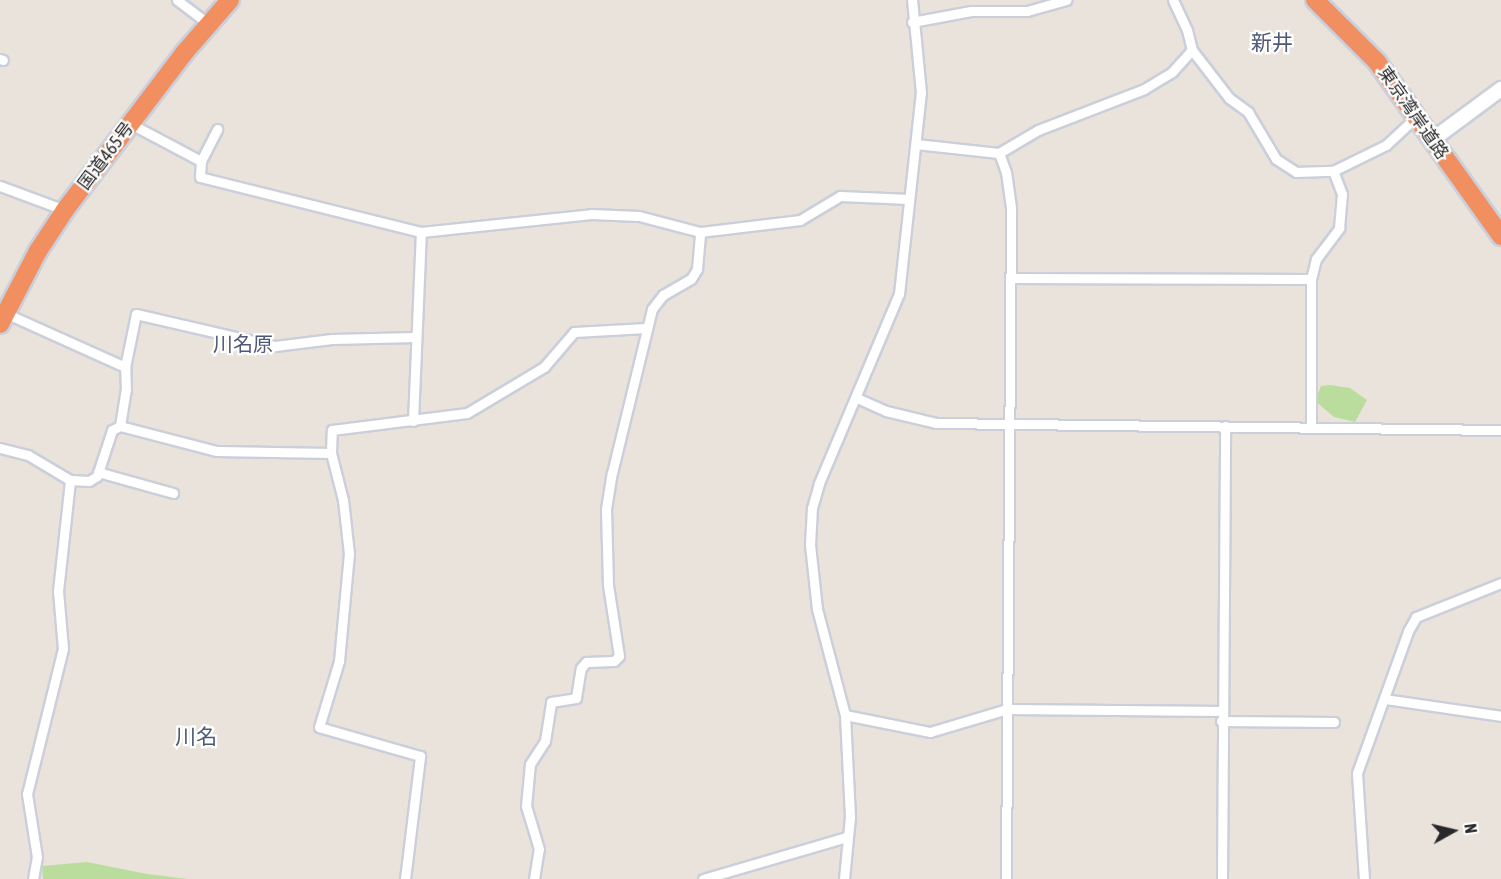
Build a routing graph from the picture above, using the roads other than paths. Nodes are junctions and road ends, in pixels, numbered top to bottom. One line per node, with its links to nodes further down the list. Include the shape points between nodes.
1 (177, 0): 8 (street)
2 (230, 0): 8 (highway, 国道465号)
3 (912, 0): 7 (street)
4 (1066, 0): 7 (street, via 1027,11 971,11)
5 (1314, 0): 11 (highway, 東京湾岸道路, via 1361,43)
6 (1177, 1): 9 (street)
7 (912, 22): 15 (street, via 921,93)
8 (209, 24): 12 (highway, 国道465号)
9 (1192, 50): 16 (street, via 1172,72 1144,89 1038,130); 18 (street, via 1229,98 1248,112 1276,159 1302,173)
10 (1501, 89): 14 (street)
11 (1416, 117): 14 (highway, 東京湾岸道路); 18 (street, via 1386,145)
12 (131, 124): 17 (street); 21 (highway, 国道465号)
13 (217, 129): 17 (street)
14 (1432, 140): 24 (highway, 東京湾岸道路)
15 (916, 144): 16 (street); 20 (street)
16 (999, 153): 25 (street, via 1009,187)
17 (201, 161): 22 (street, via 200,177)
18 (1333, 171): 26 (street, via 1342,194 1339,228 1316,259)
19 (0, 186): 21 (street)
20 (909, 199): 23 (street, via 840,196 800,220); 31 (street, via 899,294)
21 (65, 210): 27 (highway, 国道465号, via 38,251)
22 (421, 232): 23 (street, via 591,214 639,216); 29 (street)
23 (700, 232): 28 (street, via 697,269 691,279 663,295 652,309)
24 (1501, 237)
25 (1011, 278): 26 (street); 33 (street)
26 (1311, 279): 36 (street)
27 (3, 319): 30 (street)
28 (646, 328): 32 (street, via 574,332 544,367 467,413); 53 (street, via 606,509 608,585 618,656 614,661 586,662 581,668 576,698 551,702 545,741 530,764 526,792 530,827 539,849)
29 (415, 337): 30 (street, via 332,339 275,346 135,314); 32 (street)
30 (124, 367): 34 (street, via 126,390)
31 (858, 398): 33 (street, via 886,411 936,423); 46 (street, via 819,483 810,545 817,609)
32 (413, 421): 39 (street, via 339,427 332,430)
33 (1010, 425): 35 (street); 45 (street)
34 (120, 426): 39 (street, via 217,451); 40 (street, via 112,430)
35 (1225, 426): 36 (street); 47 (street)
36 (1311, 428): 37 (street)
37 (1501, 429)
38 (0, 448): 41 (street, via 28,455)
39 (331, 453): 52 (street, via 343,500 349,554 339,661 319,727 420,756)
40 (98, 472): 41 (street, via 89,481); 42 (street)
41 (70, 480): 51 (street, via 58,591 63,649 27,794 37,857)
42 (173, 493)
43 (1501, 583): 44 (street, via 1416,616)
44 (1385, 699): 48 (street); 58 (street, via 1357,773)
45 (1007, 710): 46 (street, via 930,732); 47 (street); 56 (street)
46 (845, 715): 50 (street, via 850,817)
47 (1221, 716): 49 (street); 57 (street)
48 (1501, 716)
49 (1334, 722)
50 (847, 837): 54 (street); 55 (street)
51 (33, 879)
52 (405, 879)
53 (534, 879)
54 (703, 879)
55 (844, 879)
56 (1006, 879)
57 (1222, 879)
58 (1364, 879)

